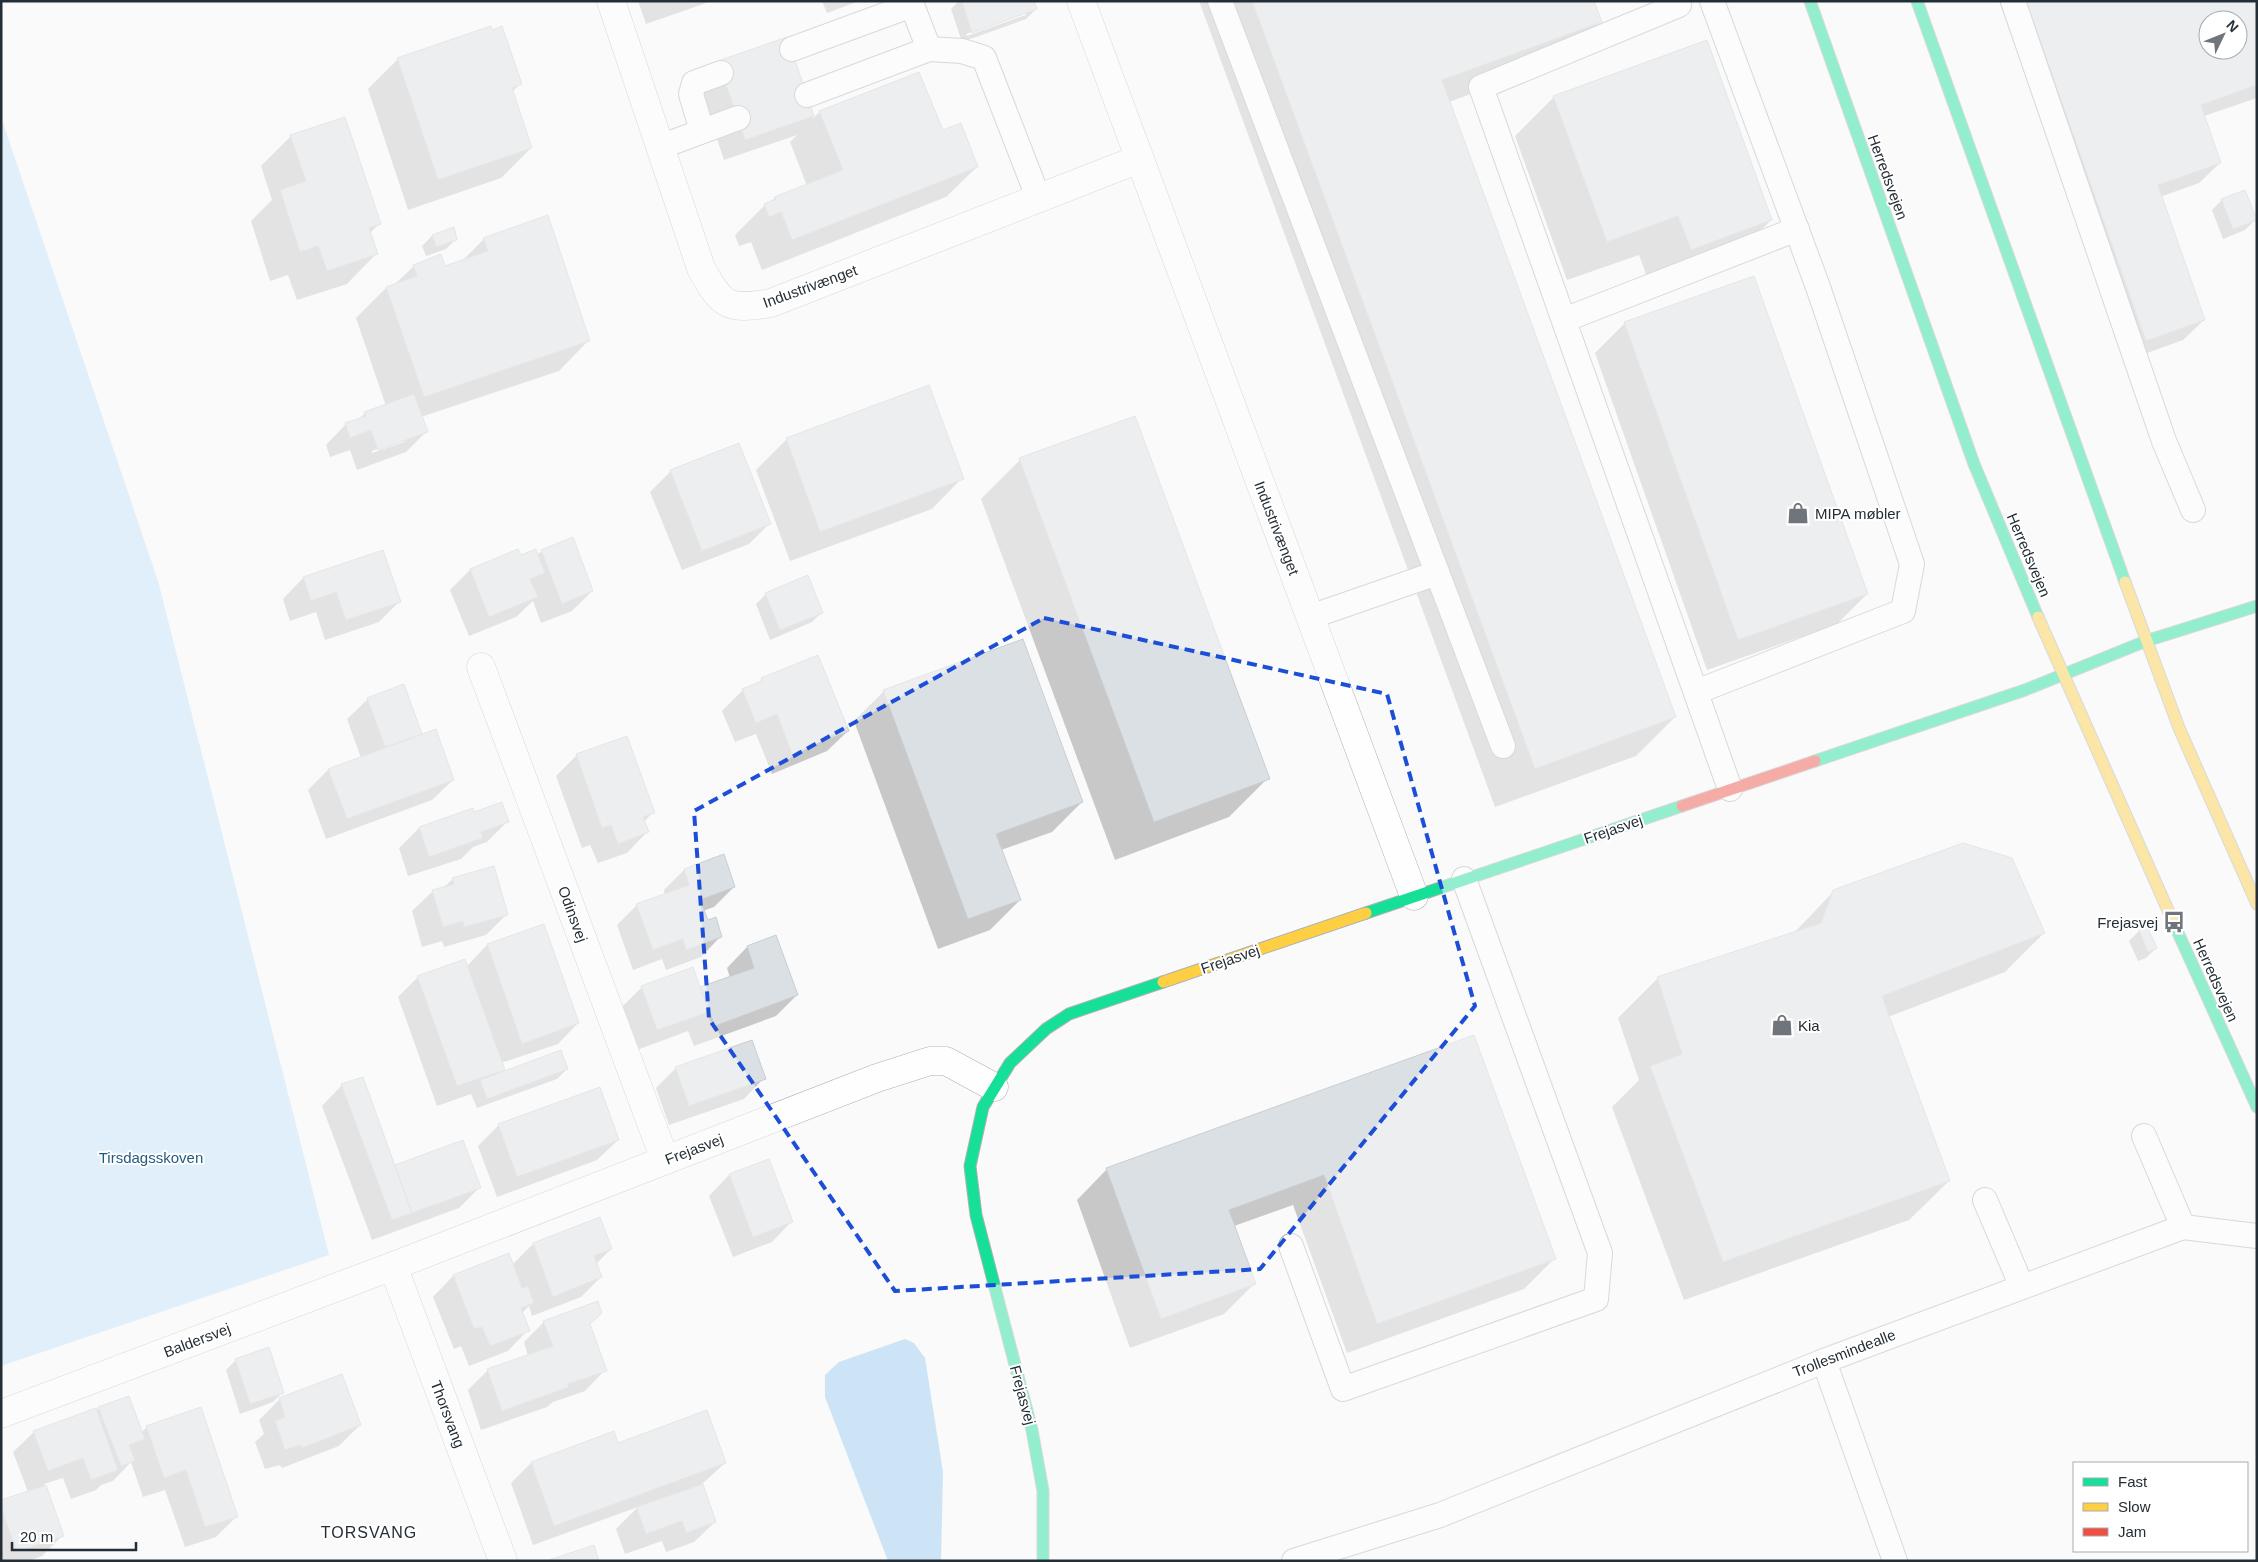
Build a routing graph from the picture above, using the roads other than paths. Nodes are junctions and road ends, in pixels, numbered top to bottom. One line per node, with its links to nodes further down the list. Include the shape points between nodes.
1 (611, 1): 15 (street, Industrivænget)
2 (1080, 1): 16 (street, Industrivænget)
3 (1220, 1): 21 (lane)
4 (1712, 1): 18 (lane)
5 (1810, 1): 26 (street, Herredsvejen, via 1974,464)
6 (1918, 1): 24 (street)
7 (2013, 1): 20 (lane, via 2164,441)
8 (1682, 3): 19 (lane, via 1481,87)
9 (792, 49): 10 (lane, via 912,5)
10 (929, 49): 12 (lane); 17 (lane, via 962,51 984,58)
11 (722, 72): 14 (lane, via 694,83 691,94)
12 (807, 95)
13 (738, 118): 14 (lane)
14 (702, 131): 15 (lane)
15 (660, 146): 17 (street, Industrivænget, via 701,268 714,291 728,304 772,303)
16 (1139, 159): 17 (street, Industrivænget); 23 (street, Industrivænget)
17 (1038, 197)
18 (1797, 229): 19 (lane); 27 (lane, via 1912,564 1903,611)
19 (1564, 320): 27 (lane)
20 (2193, 510)
21 (1437, 573): 23 (lane); 28 (lane)
22 (2257, 606): 24 (street, Frejasvej)
23 (1310, 617): 31 (street, Industrivænget)
24 (2146, 641): 26 (street, Frejasvej); 32 (street, via 2179,728)
25 (481, 667): 36 (street, Odinsvej)
26 (2062, 676): 29 (street, Frejasvej); 34 (street, Herredsvejen)
27 (1696, 692): 29 (lane)
28 (1503, 746)
29 (1730, 789): 30 (street, Frejasvej)
30 (1464, 879): 31 (street, Frejasvej); 40 (lane, via 1600,1253 1596,1299 1343,1390)
31 (1414, 896): 33 (street, Frejasvej, via 1069,1014 1046,1029 1010,1063)
32 (2257, 904)
33 (994, 1087): 36 (street, Frejasvej, via 946,1061 930,1061 877,1078); 46 (street, Frejasvej, via 983,1108 970,1166 971,1176 976,1215 1032,1430 1043,1491)
34 (2257, 1107)
35 (2144, 1136): 38 (lane)
36 (665, 1160): 41 (street, Frejasvej)
37 (1985, 1200): 42 (lane)
38 (2183, 1227): 39 (lane, Trollesmindealle); 42 (lane, Trollesmindealle)
39 (2257, 1236)
40 (1291, 1246)
41 (393, 1266): 44 (street, Baldersvej); 45 (street, Thorsvang)
42 (2022, 1287): 43 (lane, Trollesmindealle)
43 (1824, 1360): 47 (lane, Trollesmindealle, via 1440,1515); 48 (lane)
44 (1, 1414)
45 (504, 1561)
46 (1044, 1561)
47 (1294, 1561)
48 (1895, 1561)

